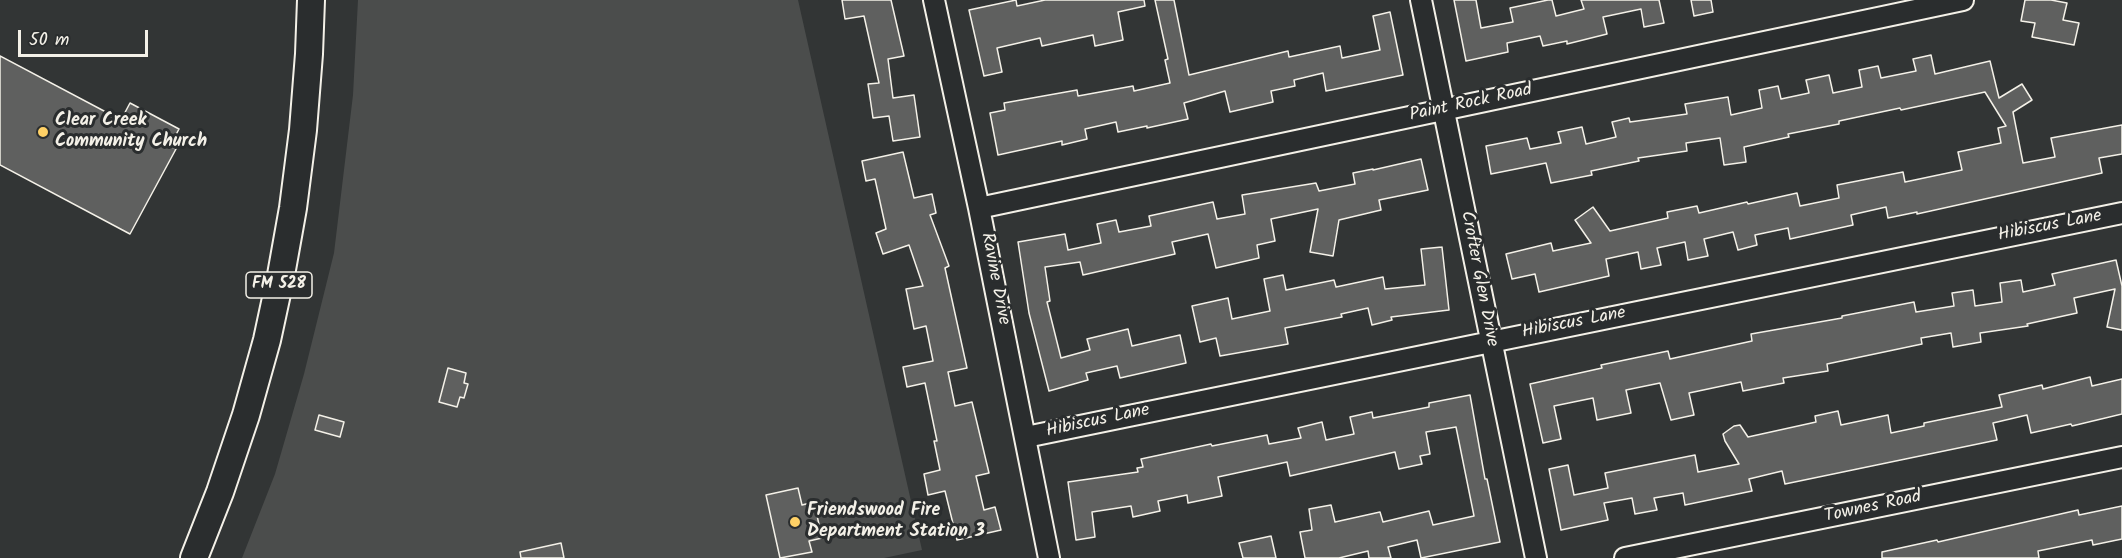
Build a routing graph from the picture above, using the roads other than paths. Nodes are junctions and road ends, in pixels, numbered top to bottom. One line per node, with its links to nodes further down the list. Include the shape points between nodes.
1 (311, 0): 12 (main road, FM 528, via 303,130 281,275 246,415)
2 (934, 0): 6 (street, Ravine Drive)
3 (1420, 0): 5 (street, Crofter Glen Drive)
4 (1963, 0): 5 (street, Paint Rock Road)
5 (1444, 110): 6 (street, Paint Rock Road); 8 (street, Crofter Glen Drive)
6 (979, 208): 9 (street, Ravine Drive)
7 (2122, 213): 8 (street, Hibiscus Lane)
8 (1491, 341): 9 (street, Hibiscus Lane); 14 (street, Crofter Glen Drive)
9 (1026, 437): 13 (street, Ravine Drive)
10 (2122, 457): 11 (street, Townes Road)
11 (1714, 549): 15 (street, Townes Road)
12 (194, 558)
13 (1049, 558)
14 (1536, 558)
15 (1625, 558)

